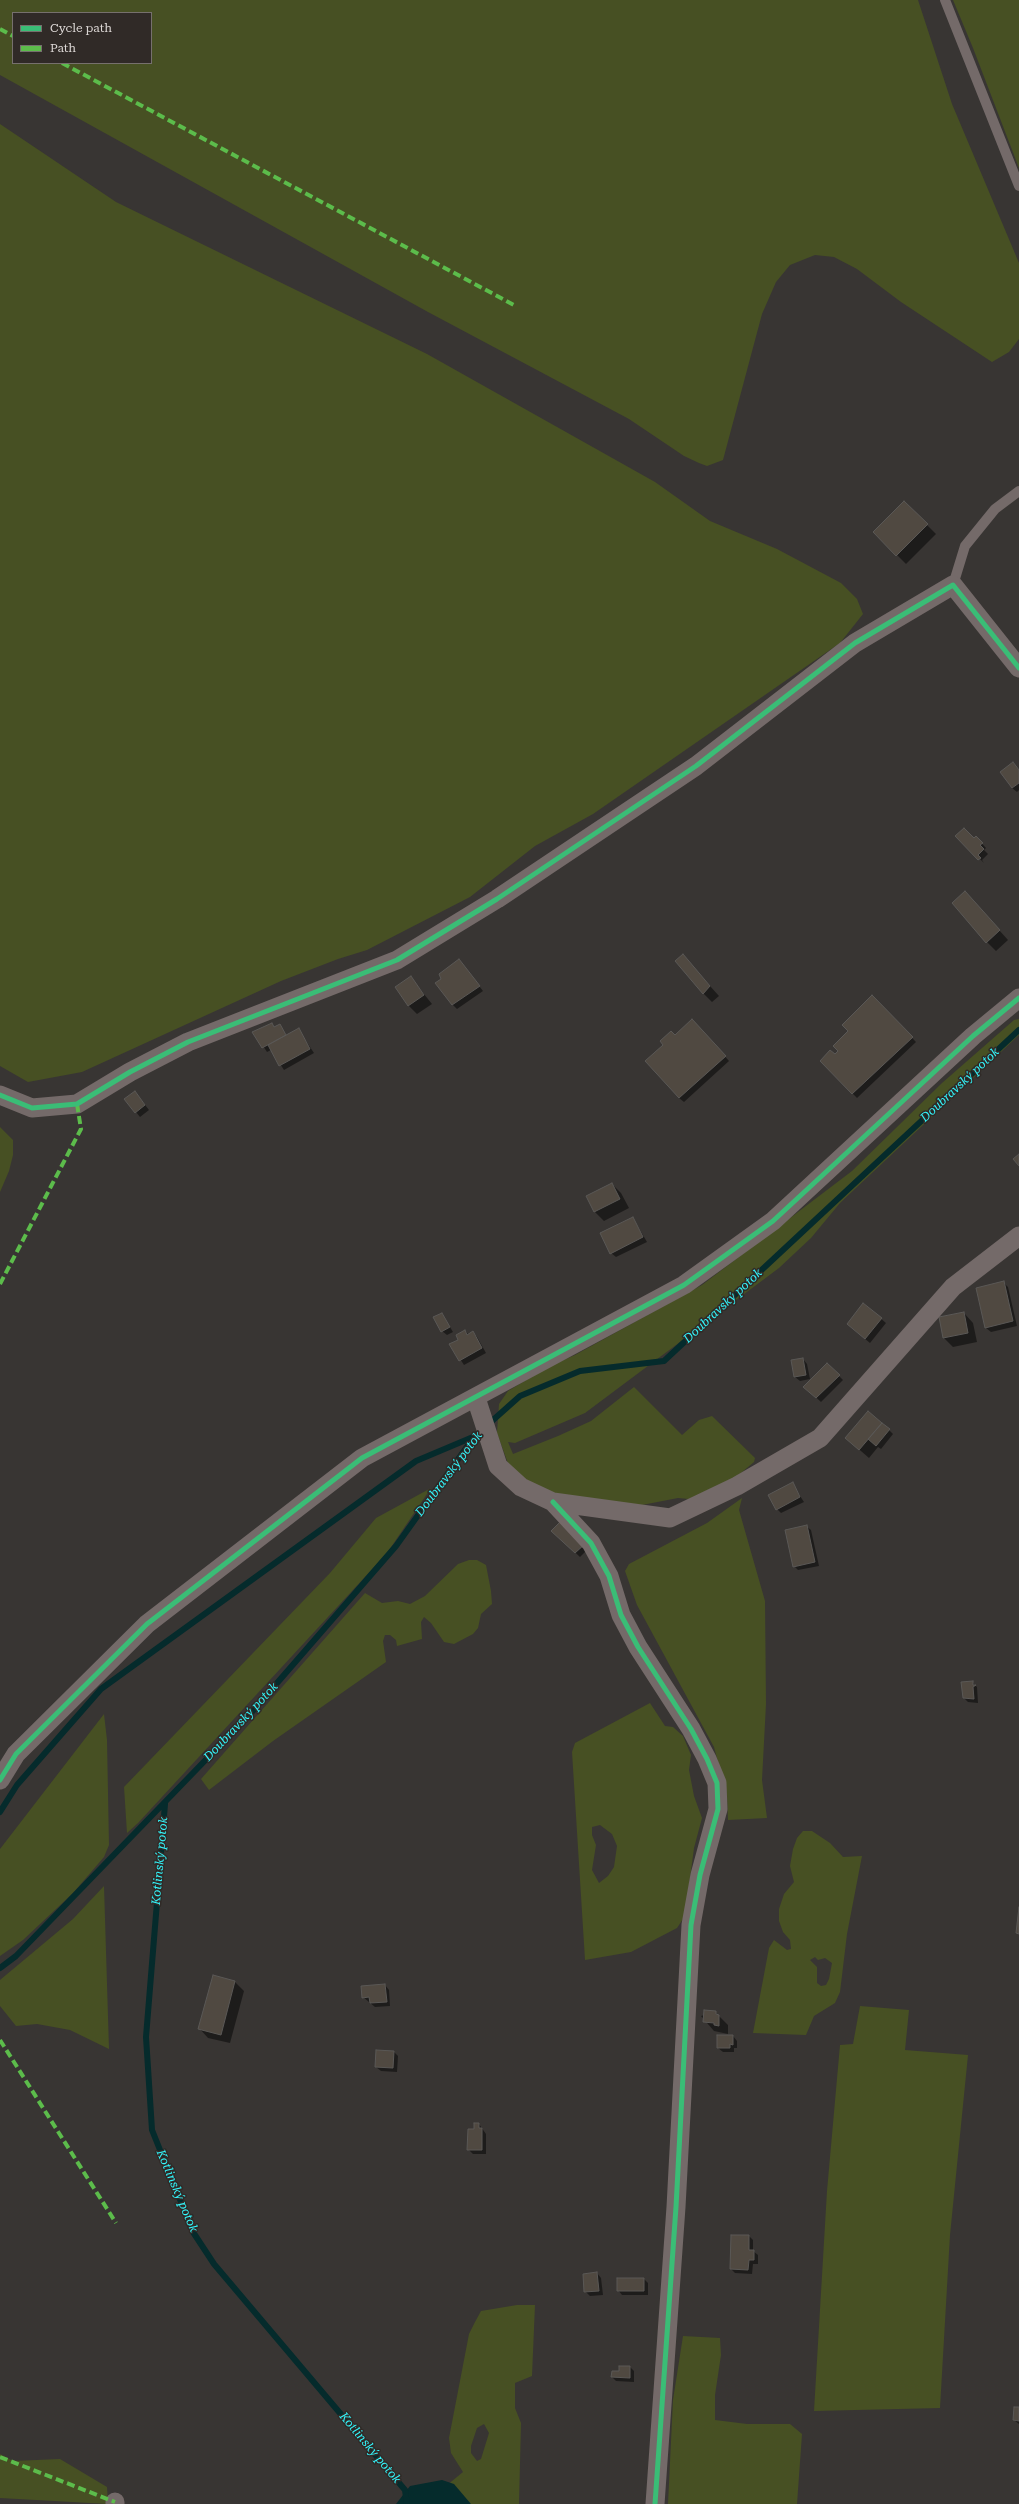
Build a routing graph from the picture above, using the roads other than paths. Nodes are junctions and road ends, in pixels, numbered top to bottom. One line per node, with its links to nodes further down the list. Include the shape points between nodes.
1 (945, 0): 2 (lane)
2 (1019, 186)
3 (1019, 491): 4 (lane, via 995,509 965,546)
4 (953, 585): 5 (street); 7 (street, via 855,643 696,766 497,899 397,960 188,1042 130,1072 77,1104 32,1108)
5 (1019, 668)
6 (1019, 998): 9 (street, via 973,1036 773,1221 684,1285)
7 (0, 1095)
8 (1018, 1242): 10 (street, via 953,1288 820,1438 737,1486 670,1518)
9 (476, 1398): 10 (street, via 498,1466 521,1487); 11 (street, via 362,1458 146,1624 16,1754)
10 (553, 1502): 12 (street, via 591,1543 609,1576 621,1615 638,1647 691,1729 708,1759 717,1783 718,1809 700,1876 691,1925 676,2207)
11 (0, 1780)
12 (655, 2504)

